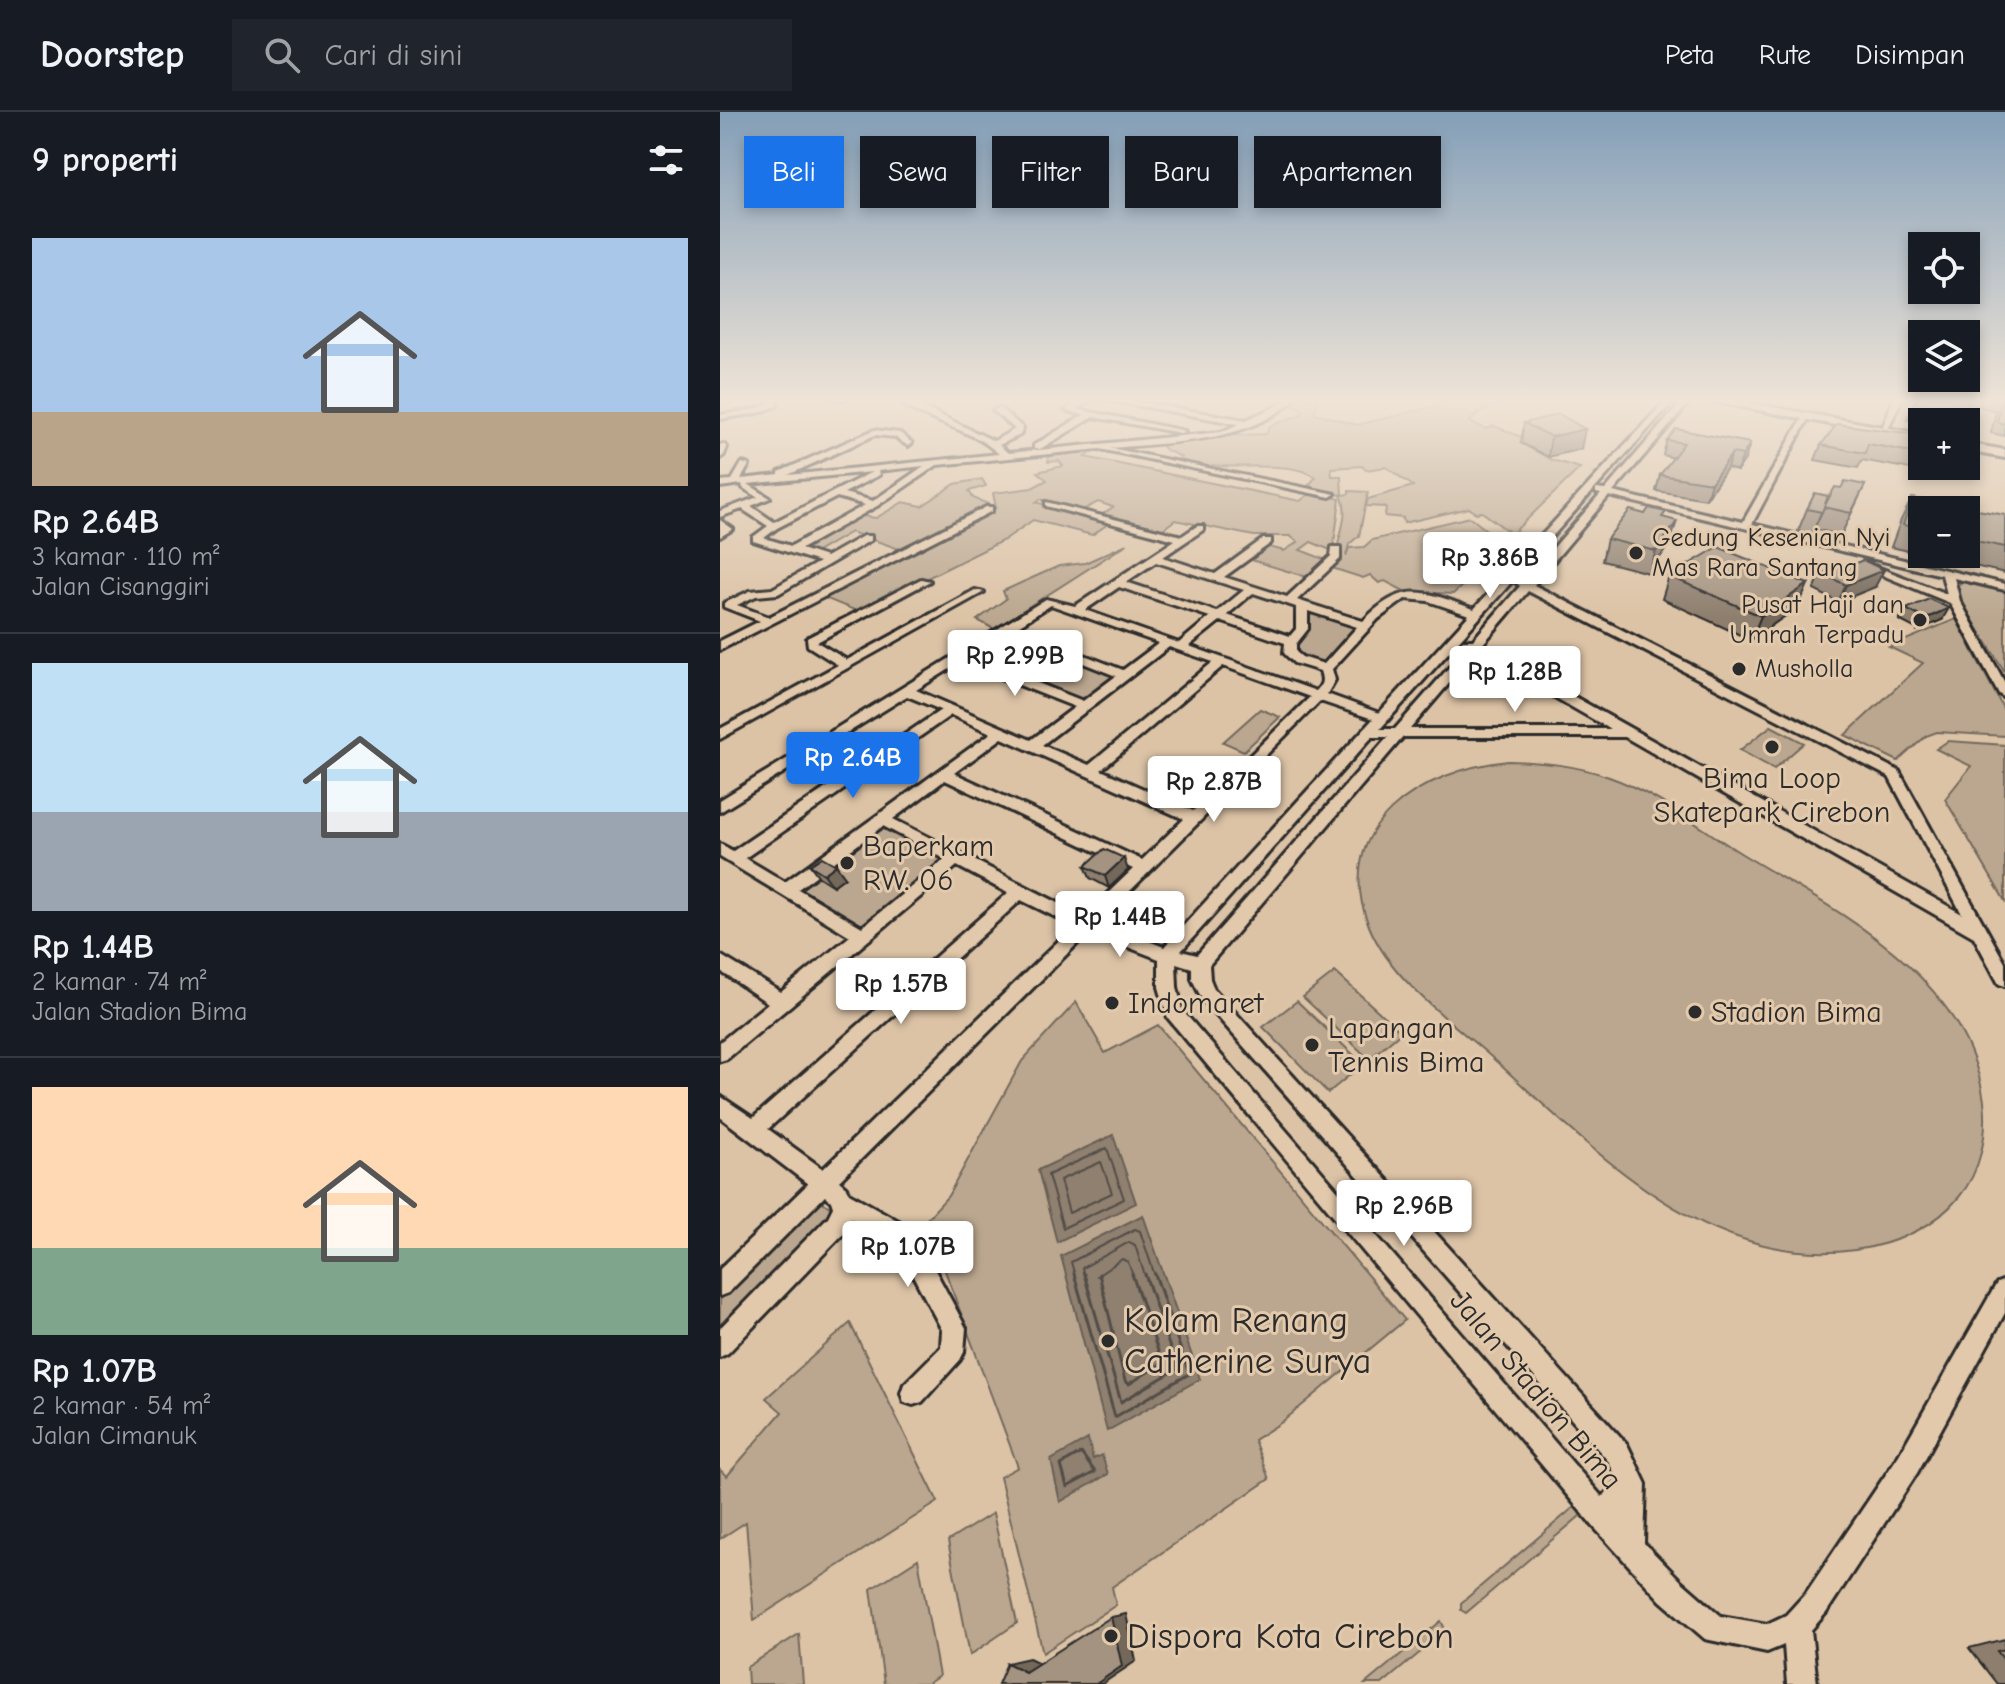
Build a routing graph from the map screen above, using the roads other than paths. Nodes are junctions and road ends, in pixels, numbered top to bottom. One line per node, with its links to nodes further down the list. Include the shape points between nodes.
1 (741, 471): 11 (street)
2 (786, 471): 10 (street)
3 (855, 471): 10 (street)
4 (880, 471): 16 (street)
5 (921, 471): 19 (street)
6 (1222, 471): 17 (street)
7 (1606, 471): 14 (street)
8 (1626, 471): 15 (street)
9 (1777, 471): 26 (street)
10 (764, 481): 11 (street); 13 (street)
11 (735, 482): 12 (street)
12 (720, 484)
13 (746, 486): 18 (street); 21 (street, via 765,498)
14 (1590, 489): 15 (street); 39 (street)
15 (1607, 493): 26 (street); 42 (street)
16 (836, 494): 19 (street); 25 (street)
17 (1330, 494)
18 (720, 495)
19 (873, 504): 34 (street)
20 (1049, 504): 30 (street)
21 (744, 506): 23 (street); 25 (street)
22 (989, 509): 53 (street)
23 (720, 514)
24 (720, 523): 28 (street, via 728,529)
25 (774, 526): 34 (street, via 757,539)
26 (1746, 526): 32 (street)
27 (1200, 528): 30 (street)
28 (720, 534)
29 (867, 538): 36 (street)
30 (1183, 539): 35 (street)
31 (1267, 541): 38 (street)
32 (1835, 547): 37 (street); 47 (street, via 1864,566)
33 (1336, 549): 46 (street, via 1336,557)
34 (792, 550): 36 (street)
35 (1154, 558): 38 (street); 41 (street)
36 (828, 561): 49 (street, via 774,592 754,593)
37 (1947, 573): 43 (street); 47 (street)
38 (1216, 578): 44 (street)
39 (1508, 579): 42 (street); 51 (street)
40 (925, 581): 63 (street, via 811,640)
41 (1118, 583): 50 (street); 52 (street)
42 (1527, 584): 59 (street); 89 (street, via 1894,774)
43 (2005, 587)
44 (1252, 589): 46 (street); 52 (street)
45 (979, 592): 63 (street)
46 (1289, 601): 48 (street)
47 (1954, 601): 67 (street)
48 (1302, 606): 54 (street); 57 (street, via 1302,629)
49 (724, 608): 53 (street)
50 (1077, 610): 55 (street, via 1046,602); 58 (street)
51 (1477, 614): 54 (street, via 1408,595 1395,599); 56 (street)
52 (1219, 617): 57 (street); 58 (street)
53 (769, 621): 60 (street)
54 (1367, 626): 64 (street)
55 (1004, 628): 61 (street); 65 (street)
56 (1455, 638): 59 (street); 71 (street)
57 (1292, 641): 64 (street, via 1293,657)
58 (1174, 644): 62 (street); 65 (street)
59 (1475, 644): 72 (street); 75 (street)
60 (720, 646)
61 (958, 656): 66 (street); 69 (street)
62 (1222, 661): 68 (street); 78 (street)
63 (844, 663): 76 (street)
64 (1326, 669): 68 (street, via 1328,685)
65 (1125, 675): 69 (street)
66 (905, 690): 70 (street); 80 (street)
67 (2005, 694)
68 (1317, 695): 71 (street); 81 (street)
69 (1085, 706): 77 (street)
70 (950, 710): 73 (street); 83 (street)
71 (1382, 718): 74 (street)
72 (1400, 731): 74 (street); 75 (street); 93 (street)
73 (1001, 732): 77 (street); 79 (street)
74 (1369, 733): 91 (street)
75 (1630, 733): 89 (street)
76 (720, 735)
77 (1032, 746): 78 (street)
78 (1090, 772): 81 (street)
79 (944, 774): 82 (street); 85 (street)
80 (720, 807)
81 (1194, 817): 85 (street)
82 (882, 819): 84 (street); 86 (street)
83 (727, 854): 86 (street)
84 (957, 858): 87 (street); 90 (street)
85 (1143, 867): 88 (street)
86 (787, 889): 90 (street)
87 (1021, 891): 88 (street); 98 (street)
88 (1085, 925): 91 (street); 99 (street)
89 (1981, 933): 94 (street)
90 (863, 936): 95 (street)
91 (1167, 955): 93 (street); 106 (street, Jalan Stadion Bima, via 1168,987 1179,1021)
92 (720, 962): 95 (street)
93 (1200, 963): 105 (street, Jalan Stadion Bima, via 1208,994 1618,1453)
94 (2005, 979)
95 (781, 1002): 96 (street)
96 (720, 1053)
97 (720, 1105): 98 (street)
98 (753, 1130): 99 (street)
99 (823, 1183): 100 (street); 101 (street)
100 (842, 1201): 103 (street, via 836,1225); 104 (street, via 905,1237 954,1328 952,1352)
101 (720, 1285)
102 (2005, 1291): 108 (street, via 1908,1464)
103 (720, 1345)
104 (913, 1393)
105 (1633, 1484): 106 (street); 107 (street, Jalan Stadion Bima)
106 (1602, 1517): 107 (street, Jalan Stadion Bima)
107 (1631, 1546): 108 (street, Jalan Stadion Bima, via 1715,1629 1767,1638)
108 (1796, 1625): 109 (street)
109 (1802, 1684)

